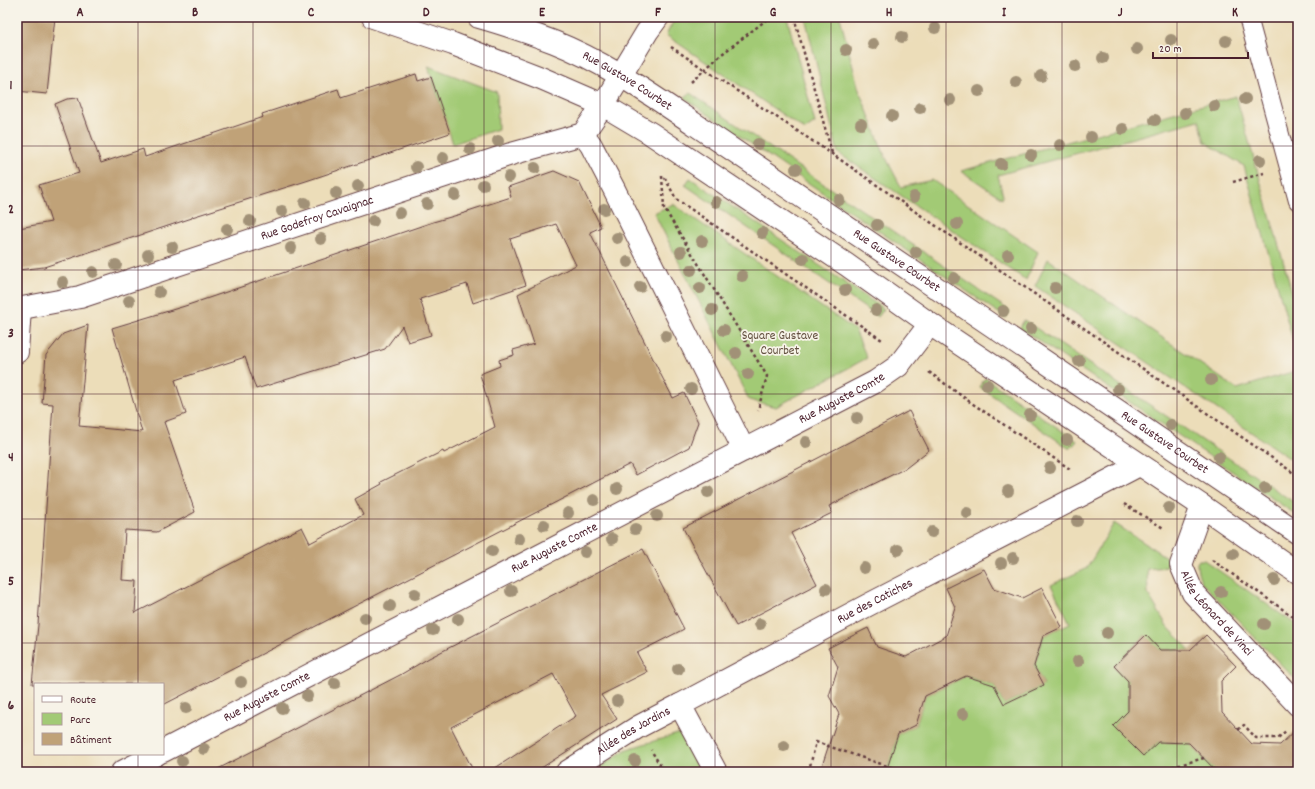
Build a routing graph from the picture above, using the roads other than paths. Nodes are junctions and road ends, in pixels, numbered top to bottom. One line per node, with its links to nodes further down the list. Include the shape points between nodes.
1 (373, 17): 6 (street, via 519,69)
2 (479, 17): 5 (street, Rue Gustave Courbet, via 555,42)
3 (1248, 17): 8 (lane)
4 (652, 22): 5 (street)
5 (620, 76): 6 (street); 15 (street, Rue Gustave Courbet, via 703,129)
6 (603, 105): 7 (street); 10 (street, via 840,260)
7 (583, 134): 9 (street, Rue Godefroy Cavaignac, via 511,154 80,297); 12 (street, via 592,144)
8 (1297, 190)
9 (18, 309): 11 (street)
10 (930, 324): 12 (street, Rue Auguste Comte, via 898,366 875,382); 13 (street)
11 (17, 352)
12 (744, 450): 19 (street, Rue Auguste Comte)
13 (1139, 464): 14 (street); 17 (street, Rue des Catiches)
14 (1202, 506): 16 (street); 18 (street, Allée Léonard de Vinci, via 1181,565 1193,593)
15 (1298, 533)
16 (1298, 573)
17 (680, 705): 22 (street, Allée des Jardins, via 638,727); 23 (street)
18 (1298, 705)
19 (164, 750)
20 (155, 755): 21 (street)
21 (122, 772)
22 (567, 772)
23 (716, 772)

